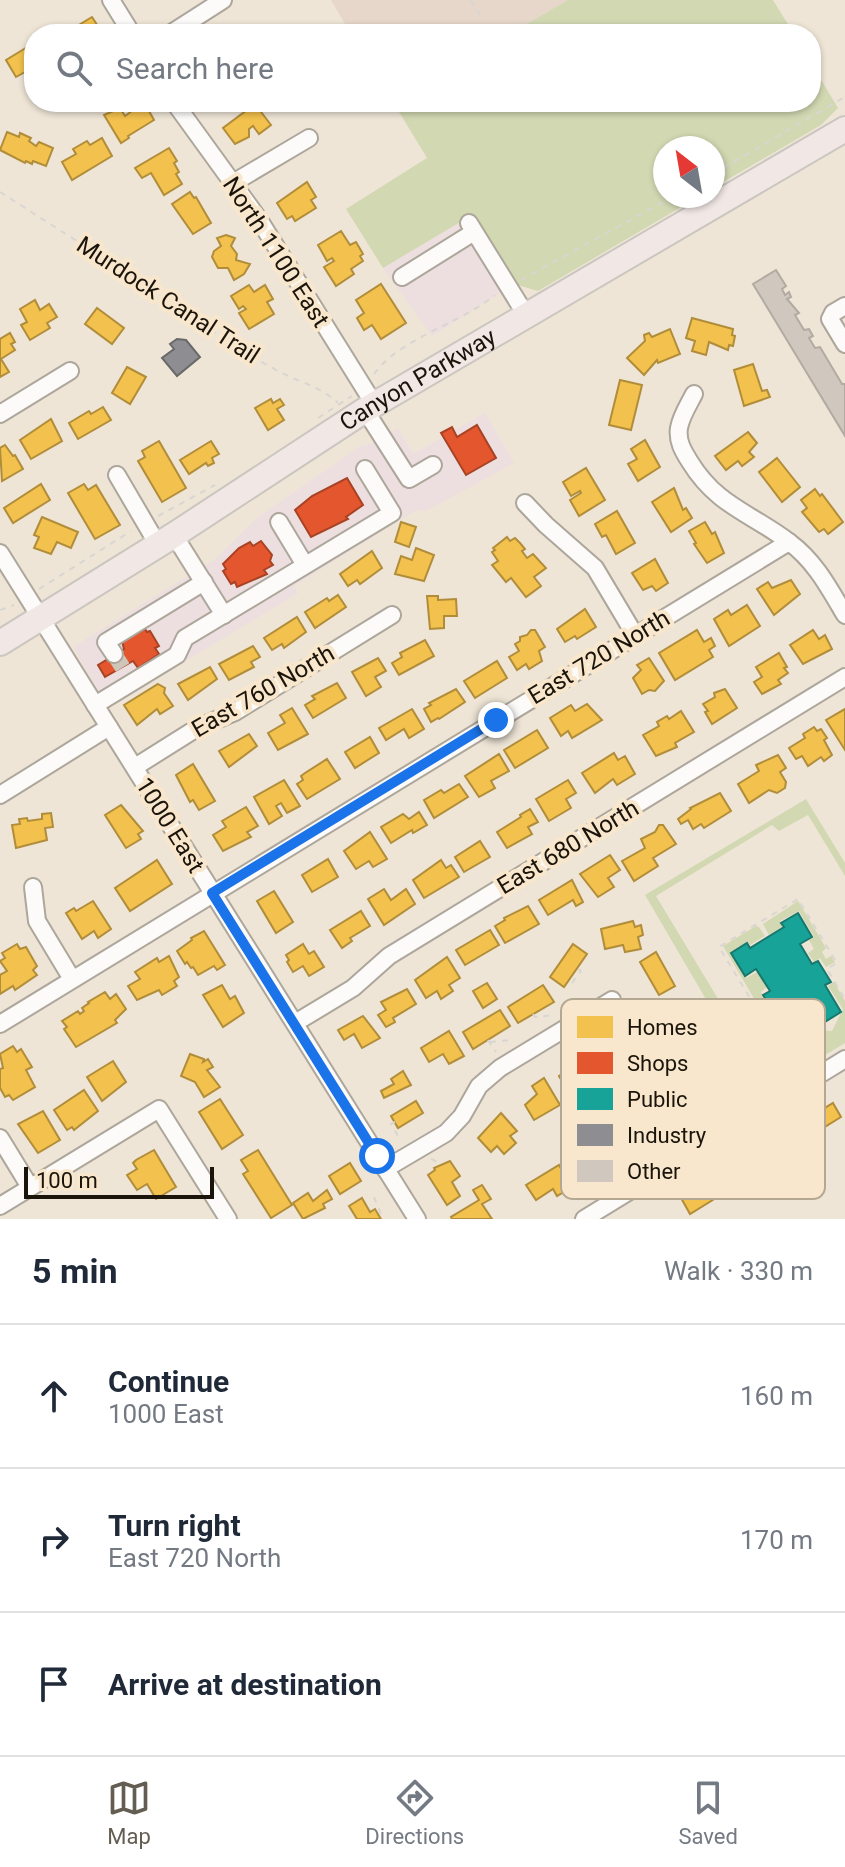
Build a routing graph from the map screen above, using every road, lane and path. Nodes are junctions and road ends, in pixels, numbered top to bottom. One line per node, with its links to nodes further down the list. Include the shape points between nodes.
1 (111, 0): 5 (street)
2 (223, 0): 6 (street)
3 (471, 0): 4 (path)
4 (482, 18)
5 (126, 24)
6 (186, 24)
7 (845, 97): 8 (path)
8 (821, 111)
9 (181, 112): 14 (street, North 1100 East)
10 (819, 112): 13 (path)
11 (845, 129): 18 (highway, Canyon Parkway)
12 (309, 138): 14 (street)
13 (725, 167)
14 (233, 183): 22 (street, North 1100 East, via 277,248)
15 (0, 192): 23 (path, Murdock Canal Trail, via 219,337 326,392)
16 (402, 277): 18 (street, via 472,228)
17 (845, 306): 19 (street, via 830,319)
18 (526, 315): 22 (highway, Canyon Parkway)
19 (845, 344)
20 (70, 371): 24 (street)
21 (694, 394): 34 (street, via 679,430 690,463 722,500)
22 (364, 403): 23 (path); 26 (street, North 1100 East, via 409,479); 33 (highway, Canyon Parkway)
23 (339, 404): 25 (path)
24 (0, 414)
25 (314, 420)
26 (433, 465)
27 (365, 469): 36 (street, via 392,513)
28 (117, 475): 32 (street)
29 (217, 484): 32 (path)
30 (525, 503): 45 (street, via 595,568)
31 (279, 522): 36 (street)
32 (145, 523): 33 (street); 38 (path)
33 (166, 540): 37 (street); 44 (highway, Canyon Parkway)
34 (789, 542): 43 (street, via 820,573); 45 (street, East 720 North)
35 (0, 553): 44 (street, 1000 East)
36 (305, 565): 41 (street)
37 (204, 582): 41 (street); 47 (street, via 106,642)
38 (38, 591)
39 (17, 604): 40 (path)
40 (0, 610)
41 (224, 615): 47 (street, via 185,638 177,655)
42 (392, 615): 51 (street, East 760 North, via 236,712 197,728)
43 (845, 615)
44 (40, 619): 46 (highway, Canyon Parkway); 49 (street, 1000 East)
45 (635, 635): 54 (street, East 720 North)
46 (0, 643)
47 (123, 669): 49 (street)
48 (845, 677): 62 (street, East 680 North, via 389,956 353,988)
49 (95, 705): 50 (street, 1000 East)
50 (109, 727): 51 (street, 1000 East); 52 (street)
51 (135, 767): 54 (street, 1000 East)
52 (0, 795)
53 (33, 887): 56 (street, via 37,921)
54 (212, 893): 56 (street, East 720 North); 62 (street, 1000 East)
55 (577, 968): 57 (path, via 581,971)
56 (72, 979): 63 (street, East 720 North)
57 (572, 983)
58 (751, 999): 59 (path, via 719,947 798,899 837,963 827,969)
59 (845, 999)
60 (533, 1014): 61 (path)
61 (555, 1015)
62 (295, 1023): 72 (street, 1000 East)
63 (0, 1024)
64 (561, 1031): 71 (street, via 500,1068 479,1086 453,1126)
65 (511, 1040): 66 (path, via 489,1041)
66 (498, 1056)
67 (845, 1059): 68 (street)
68 (825, 1071)
69 (395, 1122): 71 (path, via 391,1124)
70 (0, 1138): 73 (street)
71 (409, 1154): 72 (street)
72 (385, 1169): 79 (street, 1000 East)
73 (30, 1187): 76 (street); 77 (street, via 159,1109)
74 (374, 1197): 78 (path)
75 (617, 1199): 80 (street)
76 (0, 1206)
77 (228, 1219)
78 (383, 1219)
79 (417, 1219)
80 (584, 1219)

